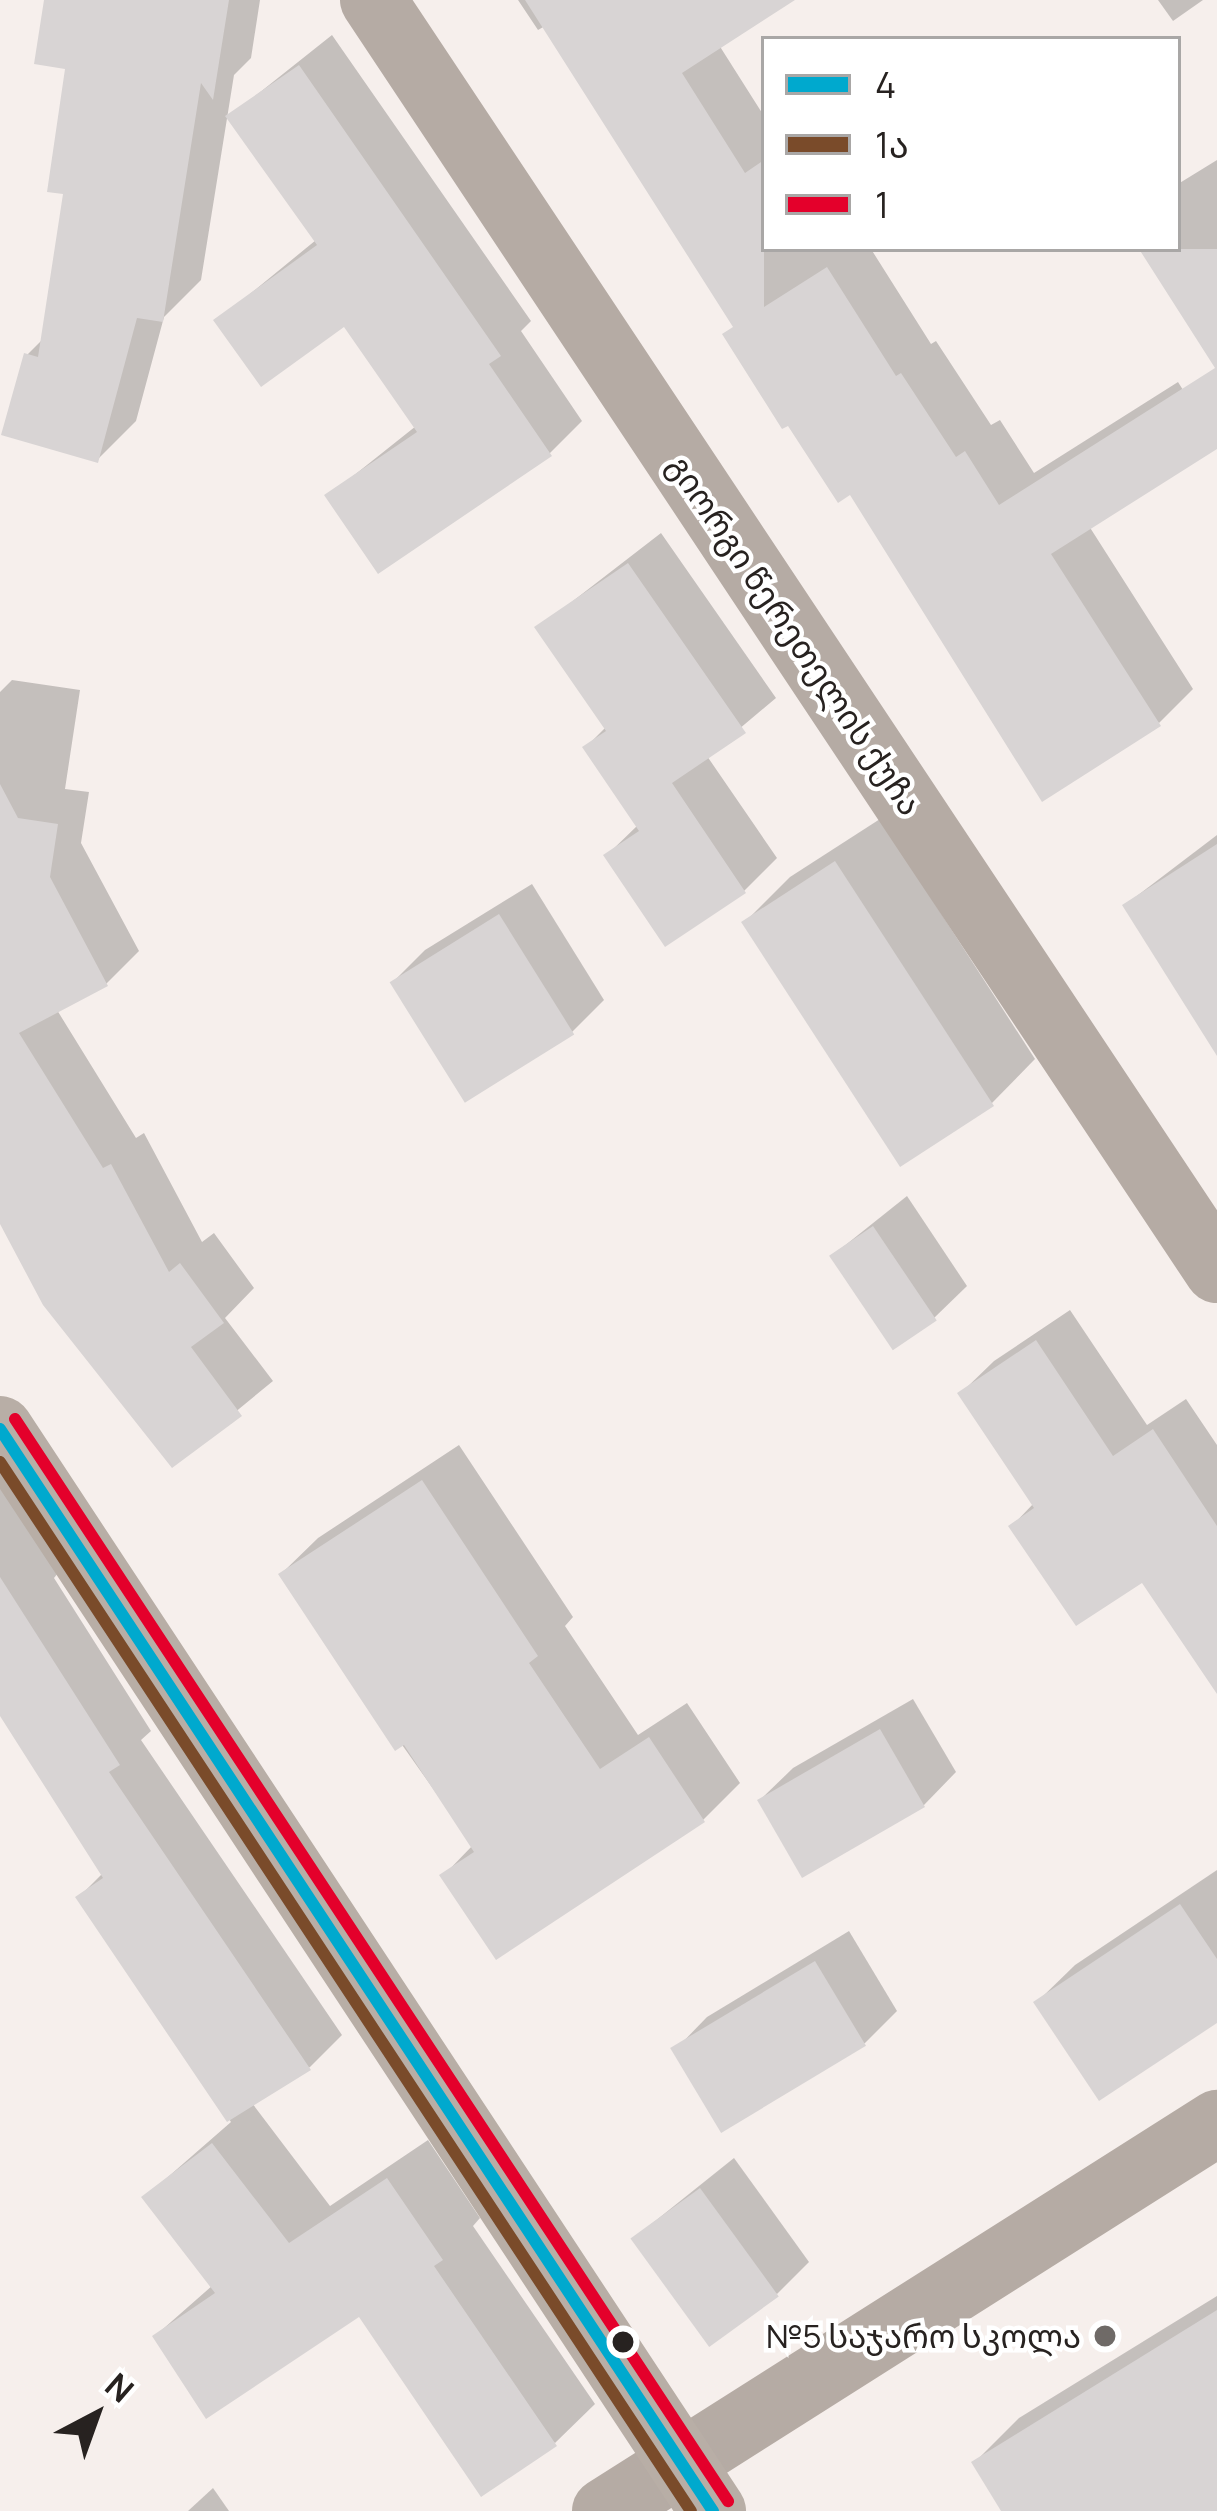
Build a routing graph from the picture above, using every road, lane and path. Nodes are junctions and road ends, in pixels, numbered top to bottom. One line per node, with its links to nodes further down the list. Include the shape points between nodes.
1 (373, 0): 2 (street, გიორგი წერეთელის ქუჩა)
2 (1217, 1270)
3 (0, 1429): 5 (main road)
4 (1217, 2123): 5 (street)
5 (697, 2486): 6 (street)
6 (605, 2511)

